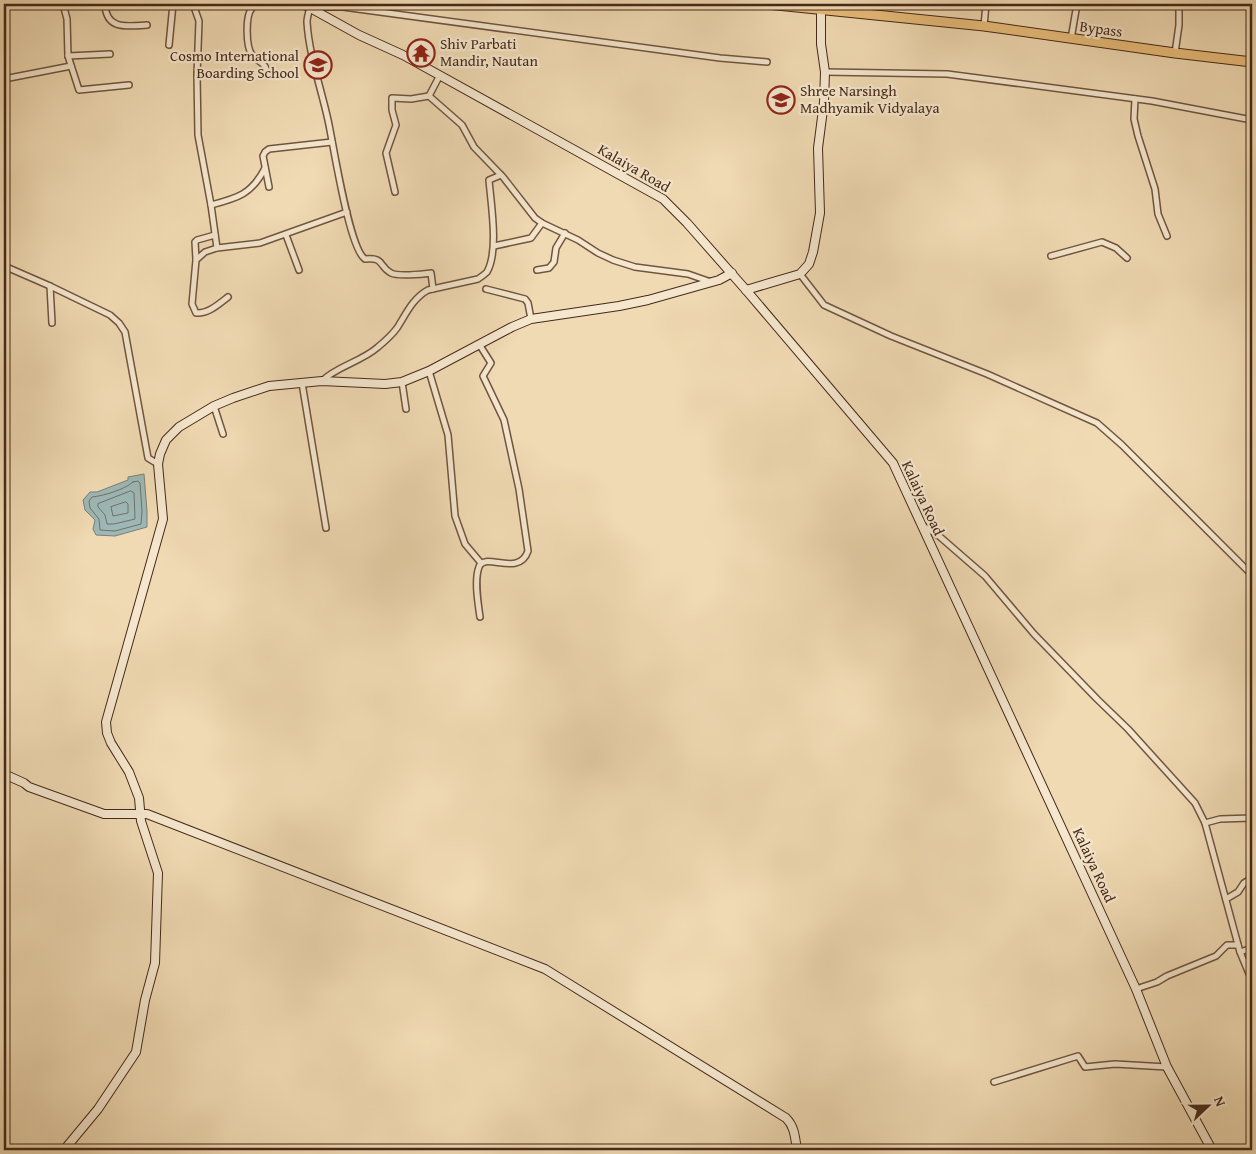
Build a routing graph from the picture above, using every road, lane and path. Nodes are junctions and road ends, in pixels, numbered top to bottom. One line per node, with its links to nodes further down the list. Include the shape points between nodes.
1 (63, 4): 20 (street, via 67,19)
2 (105, 4): 14 (street, via 114,24 122,27)
3 (173, 4): 17 (street)
4 (193, 4): 37 (street, via 199,21 198,135)
5 (259, 4): 26 (street, via 252,8 248,20 248,44 253,55 264,63)
6 (767, 4): 12 (main road, Bypass)
7 (870, 4): 13 (street)
8 (986, 4): 15 (street)
9 (1077, 4): 16 (street)
10 (1179, 4): 18 (street)
11 (307, 6): 21 (street, via 344,7); 25 (street, Kalaiya Road); 32 (street, via 312,51)
12 (821, 9): 13 (main road, Bypass); 24 (street, via 821,44)
13 (868, 14): 15 (main road, Bypass)
14 (147, 25)
15 (984, 26): 16 (main road, Bypass)
16 (1071, 39): 18 (main road, Bypass)
17 (169, 45)
18 (1175, 53): 22 (main road, Bypass)
19 (110, 54): 20 (street)
20 (68, 56): 23 (street)
21 (767, 62)
22 (1252, 62)
23 (71, 66): 27 (street); 28 (street, via 79,90)
24 (826, 72): 30 (street, via 947,74); 53 (street, via 818,148 820,213 813,252 809,264)
25 (440, 75): 29 (street); 52 (street, Kalaiya Road, via 663,199)
26 (268, 76)
27 (4, 79)
28 (129, 86)
29 (429, 96): 34 (street, via 462,125 474,147); 36 (street, via 392,98 396,125 386,152)
30 (1134, 99): 31 (street); 43 (street, via 1134,120 1155,189 1158,214)
31 (1252, 120)
32 (332, 142): 33 (street, via 269,149 263,156); 38 (street)
33 (265, 168): 35 (street); 37 (street, via 251,190 232,200)
34 (501, 175): 39 (street); 44 (street, via 489,180)
35 (269, 186)
36 (395, 192)
37 (211, 205): 41 (street)
38 (347, 212): 42 (street); 57 (street, via 362,257 379,260 388,272 395,274 431,273)
39 (542, 223): 40 (street); 44 (street, via 531,238)
40 (565, 234): 51 (street, via 556,248 550,268); 54 (street, via 613,260 635,267 688,274)
41 (215, 235): 45 (street); 48 (street, via 195,242)
42 (286, 235): 45 (street, via 260,243); 50 (street)
43 (1167, 236)
44 (494, 246): 57 (street, via 484,275)
45 (217, 248): 48 (street)
46 (1051, 256): 47 (street, via 1102,242)
47 (1127, 258)
48 (196, 260): 59 (street, via 192,304 196,313 215,307)
49 (4, 266): 55 (street)
50 (299, 270)
51 (537, 270)
52 (732, 273): 54 (street); 58 (street, Kalaiya Road)
53 (800, 274): 58 (street); 74 (street, via 824,306 1097,423)
54 (712, 282): 60 (street, via 618,306)
55 (50, 286): 61 (street); 70 (street, via 110,315 125,332 148,458)
56 (486, 288): 60 (street, via 525,299)
57 (433, 289): 64 (street, via 416,298 395,330 378,348)
58 (746, 290): 71 (street, Kalaiya Road, via 893,462)
59 (228, 297)
60 (531, 319): 62 (street)
61 (52, 323)
62 (479, 344): 63 (street); 73 (street, via 490,363 483,376 504,420 528,551 525,559 513,564)
63 (429, 371): 65 (street); 73 (street, via 448,435 455,516 465,544)
64 (322, 381): 65 (street); 66 (street)
65 (402, 382): 68 (street)
66 (302, 383): 67 (street, via 269,386); 72 (street)
67 (214, 406): 69 (street); 70 (street, via 179,427 166,440)
68 (406, 410)
69 (223, 434)
70 (158, 464): 77 (street, via 163,519 106,722 111,743 129,772 139,798)
71 (921, 525): 79 (street, via 939,536 985,576 1034,634 1183,788); 86 (street, Kalaiya Road)
72 (326, 528)
73 (481, 562): 75 (street, via 477,590)
74 (1252, 575)
75 (480, 617)
76 (4, 774): 77 (street, via 90,810 104,814)
77 (141, 814): 89 (street, via 158,873 158,885 155,963 139,1040 136,1052 104,1101); 90 (street, via 545,969 786,1118 794,1129)
78 (1252, 818): 79 (street)
79 (1205, 823): 81 (street)
80 (1252, 878): 81 (street)
81 (1226, 899): 82 (street)
82 (1238, 945): 84 (street); 86 (street, via 1224,946 1216,956)
83 (1252, 948): 84 (street)
84 (1240, 952): 85 (street)
85 (1252, 981)
86 (1136, 989): 87 (street, Kalaiya Road)
87 (1166, 1067): 88 (street, via 1116,1064 1085,1067 1078,1056); 91 (street, Kalaiya Road)
88 (994, 1082)
89 (64, 1150)
90 (797, 1150)
91 (1212, 1150)

